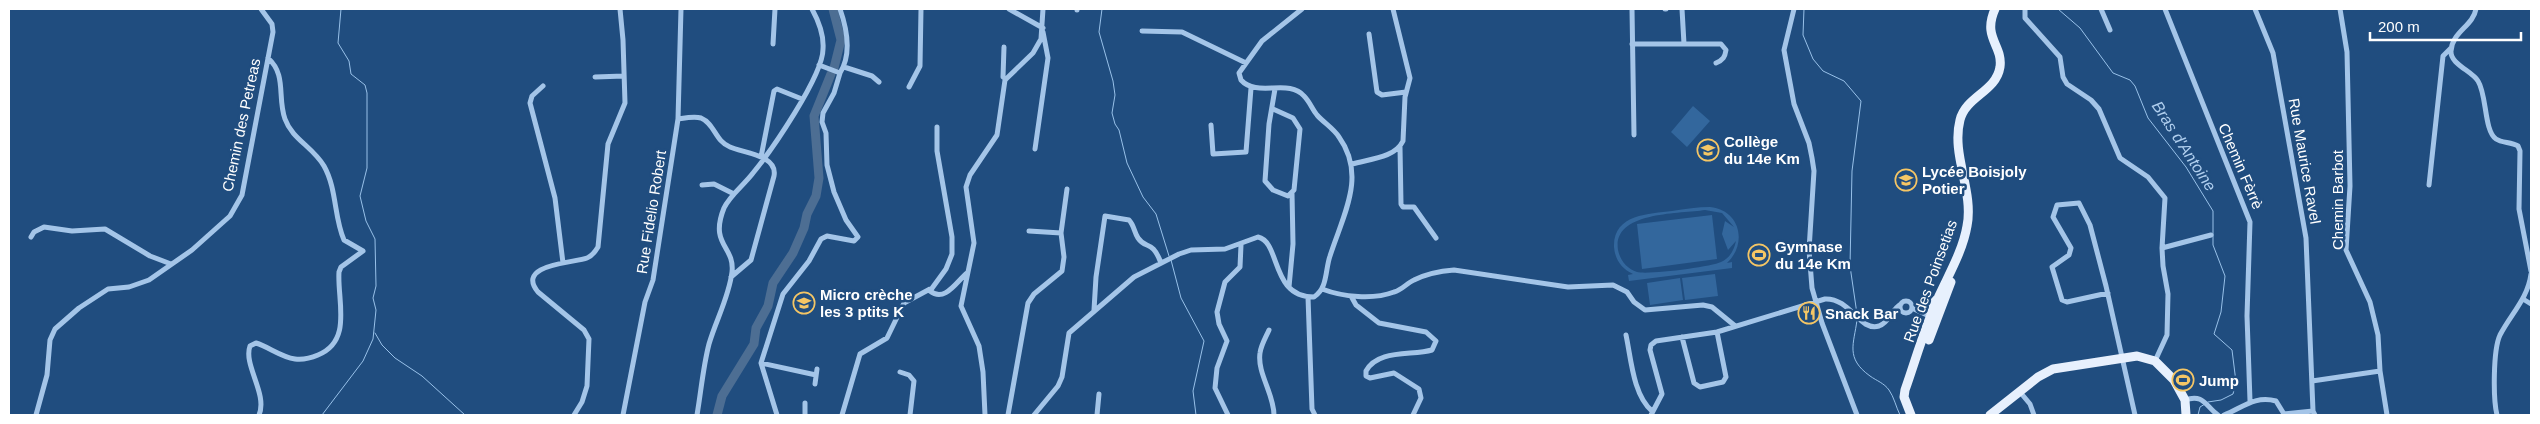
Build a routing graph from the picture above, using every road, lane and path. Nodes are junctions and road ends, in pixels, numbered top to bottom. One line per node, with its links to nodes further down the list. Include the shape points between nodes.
1 (261, 9): 31 (street, Chemin des Petreas, via 273,28)
2 (620, 9): 37 (street)
3 (681, 9): 48 (street, Rue Fidelio Robert)
4 (775, 9): 26 (street)
5 (812, 9): 34 (street, via 823,41)
6 (840, 9): 35 (street, via 847,35)
7 (921, 9): 42 (street, via 920,66)
8 (1009, 9): 22 (street)
9 (1043, 9): 22 (street)
10 (1302, 9): 32 (street, via 1262,41)
11 (1393, 9): 45 (street, via 1409,67)
12 (1632, 9): 27 (street)
13 (1682, 9): 28 (street)
14 (1794, 9): 82 (street, via 1784,50 1794,104 1809,143 1814,171 1809,250)
15 (1995, 9): 50 (main road, Rue des Poinsetias, via 1990,24 1991,39 1999,56 1997,77 1969,104)
16 (2025, 9): 68 (street, via 2025,18 2058,54 2067,84 2099,109 2120,158 2148,178 2162,193 2166,203)
17 (2101, 9): 23 (street)
18 (2165, 9): 106 (street, Chemin Fèrrè, via 2250,222 2247,316)
19 (2255, 9): 101 (street, Rue Maurice Ravel, via 2273,53 2306,238)
20 (2340, 9): 99 (street, Chemin Barbot, via 2347,52 2350,186 2346,250 2370,302 2378,335)
21 (2476, 9): 30 (street)
22 (1042, 30): 39 (street, via 1033,53); 54 (street, via 1048,58)
23 (2110, 30)
24 (1142, 31): 32 (street, via 1182,32)
25 (1369, 34): 45 (street, via 1377,92 1382,95)
26 (772, 44)
27 (1632, 44): 28 (street); 52 (street)
28 (1684, 44): 33 (street, via 1721,44 1726,54 1722,61)
29 (1004, 47): 39 (street, via 1003,77)
30 (2452, 48): 58 (street, via 2444,56); 72 (street, via 2454,59 2475,77 2481,87 2491,134 2500,141 2518,146 2520,151 2520,209)
31 (268, 58): 71 (street, Chemin des Petreas, via 242,195 230,216); 112 (street, via 279,71 283,111 290,131 316,154 335,197 344,240 362,251 339,272 342,318 339,334 329,348 302,360 256,342 250,346 249,356 260,403)
32 (1246, 63): 43 (street, via 1240,73 1241,80)
33 (1716, 63)
34 (819, 65): 36 (street); 46 (street)
35 (844, 67): 36 (street); 40 (street, via 872,76)
36 (840, 73): 98 (street, via 822,122 834,192 846,220 858,237 856,241 845,241 827,236 818,242 809,261 783,294)
37 (624, 76): 38 (street); 70 (street, via 625,104 608,144 598,247 585,258)
38 (595, 78)
39 (1006, 79): 73 (street, via 997,136 970,175 966,187 974,231)
40 (879, 82)
41 (543, 86): 70 (street, via 530,102 556,198)
42 (909, 87)
43 (1251, 88): 44 (street); 49 (street, via 1246,152 1212,154)
44 (1275, 89): 47 (street); 56 (street, via 1293,89 1304,96 1317,115 1341,139)
45 (1406, 92): 53 (street)
46 (802, 99): 55 (street); 55 (street, via 774,91)
47 (1272, 108): 60 (street, via 1288,113 1300,129); 60 (street, via 1265,181 1285,196)
48 (678, 118): 55 (street, via 700,118 712,126 716,137 726,146); 114 (street, Rue Fidelio Robert, via 653,280 645,302)
49 (1211, 125)
50 (1959, 125): 88 (main road, Rue des Poinsetias, via 1958,142 1968,225); 88 (main road, Rue des Poinsetias, via 1971,229)
51 (937, 127): 76 (street, via 952,254 946,269)
52 (1634, 135)
53 (1400, 147): 56 (street, via 1388,154); 66 (street, via 1400,204 1403,207 1414,206)
54 (1035, 149)
55 (763, 157): 61 (street); 74 (street, via 775,171 751,260)
56 (1352, 164): 77 (street, via 1352,194 1327,264)
57 (702, 185): 61 (street, via 714,184)
58 (2429, 185)
59 (1067, 189): 63 (street)
60 (1292, 193): 75 (street, via 1293,244)
61 (734, 194): 74 (street, via 724,209 719,233 720,242 732,259)
62 (1029, 231): 63 (street)
63 (1061, 233): 121 (street, via 1062,271 1031,297 1026,308)
64 (2211, 235): 68 (street)
65 (31, 237): 71 (street, via 44,226 72,231 105,229 150,256)
66 (1436, 238)
67 (1240, 245): 69 (street, via 1191,250); 75 (street, via 1258,237 1266,240); 124 (street, via 1240,267 1225,282 1217,312 1227,341 1217,368 1215,388)
68 (2162, 248): 97 (street, via 2168,294 2167,335)
69 (1162, 262): 86 (street, via 1134,277); 86 (street, via 1153,246 1138,239 1129,220 1105,216)
70 (563, 263): 113 (street, via 538,271 533,281 538,292 588,336 587,386)
71 (171, 264): 111 (street, Chemin des Petreas, via 149,280 129,287 108,289 55,329 50,340 47,375)
72 (2531, 272): 81 (street)
73 (968, 273): 76 (street, via 950,291 933,294); 120 (street, via 961,306 979,346)
74 (731, 278): 115 (street, via 709,342)
75 (1289, 287): 80 (street)
76 (930, 288): 118 (street, via 904,303 887,338 860,354)
77 (1322, 289): 79 (street); 80 (street, via 1314,297)
78 (2108, 293): 78 (street, via 2066,302 2062,300 2052,267 2069,254 2071,248 2053,216 2057,205 2075,202 2084,210); 96 (street)
79 (1351, 296): 90 (street, via 1386,295 1416,279 1454,270 1568,286 1613,285 1627,292 1645,310 1703,305 1712,307); 127 (street, via 1356,305 1380,323 1415,328 1433,336 1436,341 1432,350 1382,358 1366,371 1370,378 1394,373 1419,389 1422,398)
80 (1308, 297): 126 (street, via 1312,409)
81 (2523, 299): 84 (street); 137 (street, via 2497,342 2494,393)
82 (1815, 301): 89 (street, via 1831,299 1846,305 1870,326 1881,325); 90 (street, via 1780,314); 128 (street)
83 (1901, 304): 85 (street, via 1908,301); 87 (street); 89 (street)
84 (2531, 304)
85 (1913, 308): 87 (street, via 1908,312); 88 (street)
86 (1094, 310): 122 (street, via 1069,333 1062,377)
87 (1902, 311): 89 (street)
88 (1931, 314): 95 (main road, Rue des Poinsetias); 95 (main road, via 1926,322)
89 (1891, 315)
90 (1734, 325): 92 (street)
91 (1269, 330): 125 (street, via 1260,358)
92 (1718, 332): 94 (street); 94 (street, via 1726,378 1723,382 1700,387 1694,383)
93 (1626, 335): 108 (street, via 1638,386)
94 (1682, 337): 108 (street, via 1656,341 1651,345 1661,397)
95 (1926, 338): 129 (main road, Rue des Poinsetias, via 1904,397)
96 (2122, 358): 97 (main road, via 2137,356); 103 (main road, via 2053,369); 132 (street)
97 (2155, 361): 105 (main road, via 2174,380)
98 (761, 363): 102 (street, via 816,372); 116 (street)
99 (2380, 371): 101 (street); 136 (street, Chemin Barbot)
100 (900, 372): 119 (street, via 914,381)
101 (2312, 381): 109 (street, Rue Maurice Ravel)
102 (815, 384)
103 (2020, 392): 130 (main road); 131 (street)
104 (1099, 394): 123 (street)
105 (2185, 400): 133 (main road); 134 (street, via 2202,399)
106 (2250, 401): 110 (street, via 2276,401); 135 (street)
107 (805, 403): 117 (street)
108 (1652, 413)
109 (2314, 413): 110 (street)
110 (2283, 414)
111 (36, 415)
112 (259, 415)
113 (574, 415)
114 (623, 415)
115 (697, 415)
116 (777, 415)
117 (804, 415)
118 (842, 415)
119 (910, 415)
120 (985, 415)
121 (1008, 415)
122 (1034, 415)
123 (1097, 415)
124 (1228, 415)
125 (1274, 415)
126 (1315, 415)
127 (1413, 415)
128 (1857, 415)
129 (1911, 415)
130 (1990, 415)
131 (2034, 415)
132 (2134, 415)
133 (2186, 415)
134 (2217, 415)
135 (2224, 415)
136 (2387, 415)
137 (2497, 415)

